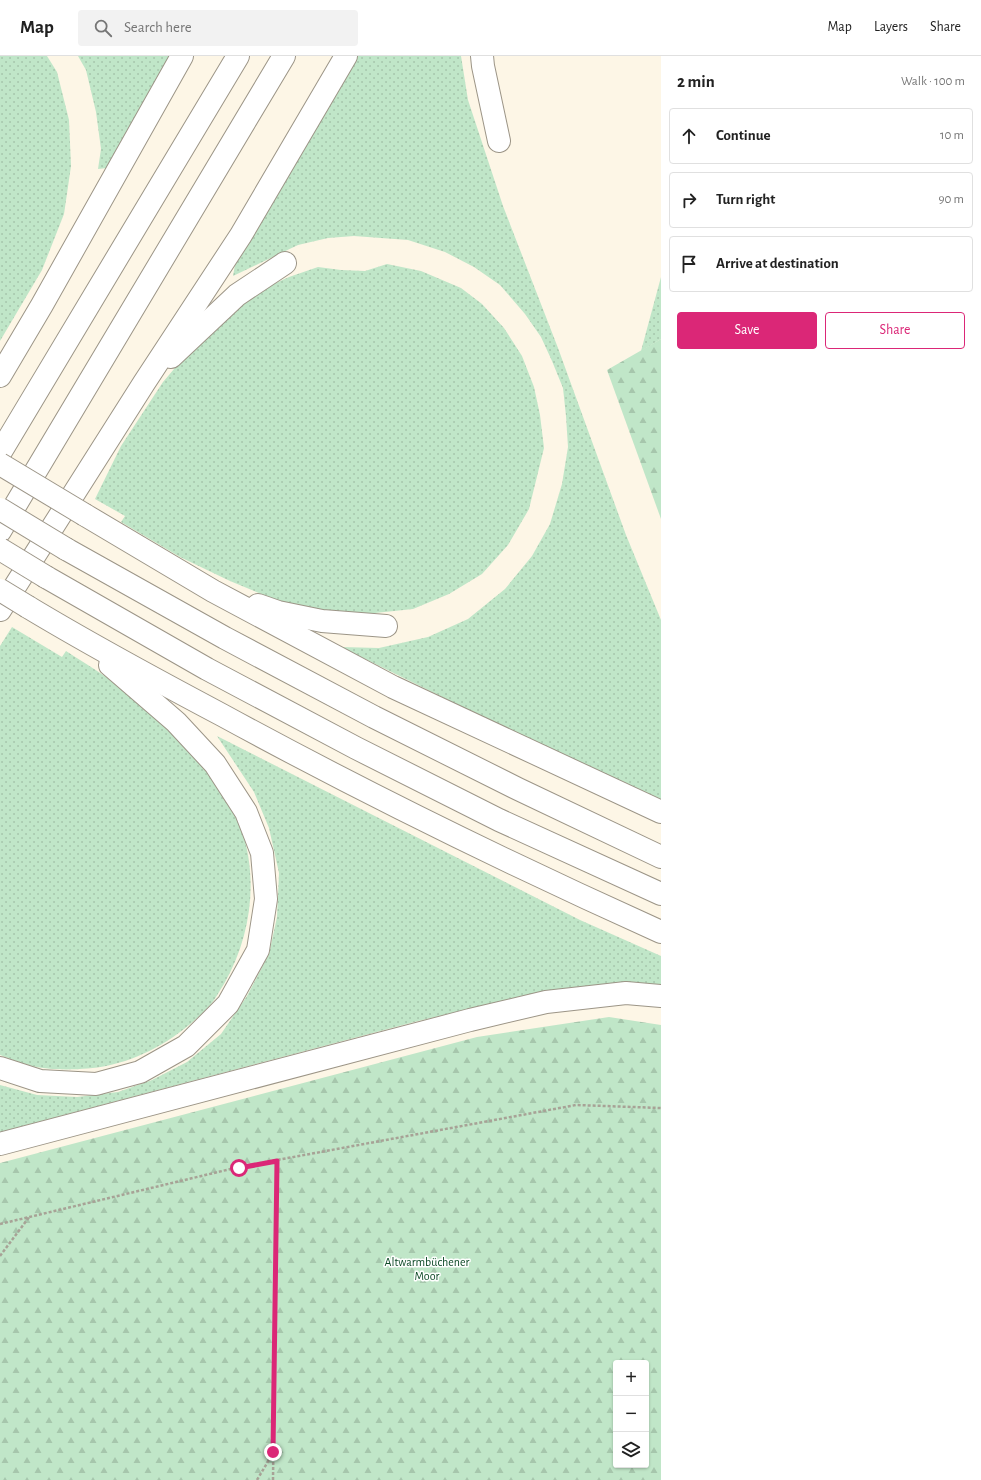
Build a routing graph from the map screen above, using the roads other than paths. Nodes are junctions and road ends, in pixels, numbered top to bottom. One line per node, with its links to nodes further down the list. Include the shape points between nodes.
1 (182, 56): 8 (highway)
2 (238, 56): 10 (highway)
3 (284, 56): 13 (highway)
4 (346, 56): 9 (highway, via 241,235)
5 (482, 56): 6 (highway)
6 (499, 141)
7 (285, 263): 9 (highway, via 237,295)
8 (0, 376)
9 (144, 383): 17 (highway)
10 (0, 453)
11 (0, 464): 16 (highway, bridge)
12 (0, 509): 21 (highway, bridge, via 225,638 374,717 525,793)
13 (0, 531)
14 (0, 549): 22 (highway, bridge, via 207,669 356,748 499,820)
15 (0, 590): 19 (highway, bridge)
16 (213, 591): 18 (highway, via 278,612 322,621); 20 (highway, via 393,687)
17 (0, 610)
18 (386, 626)
19 (80, 638): 23 (highway, via 302,758 492,854); 25 (highway, via 176,722 215,764 246,812 262,853 266,899 258,950 228,1004 186,1046 140,1072 96,1084 40,1081)
20 (661, 812)
21 (661, 857)
22 (661, 894)
23 (661, 932)
24 (661, 996): 26 (highway, via 626,993 546,1002)
25 (0, 1068)
26 (0, 1144)

